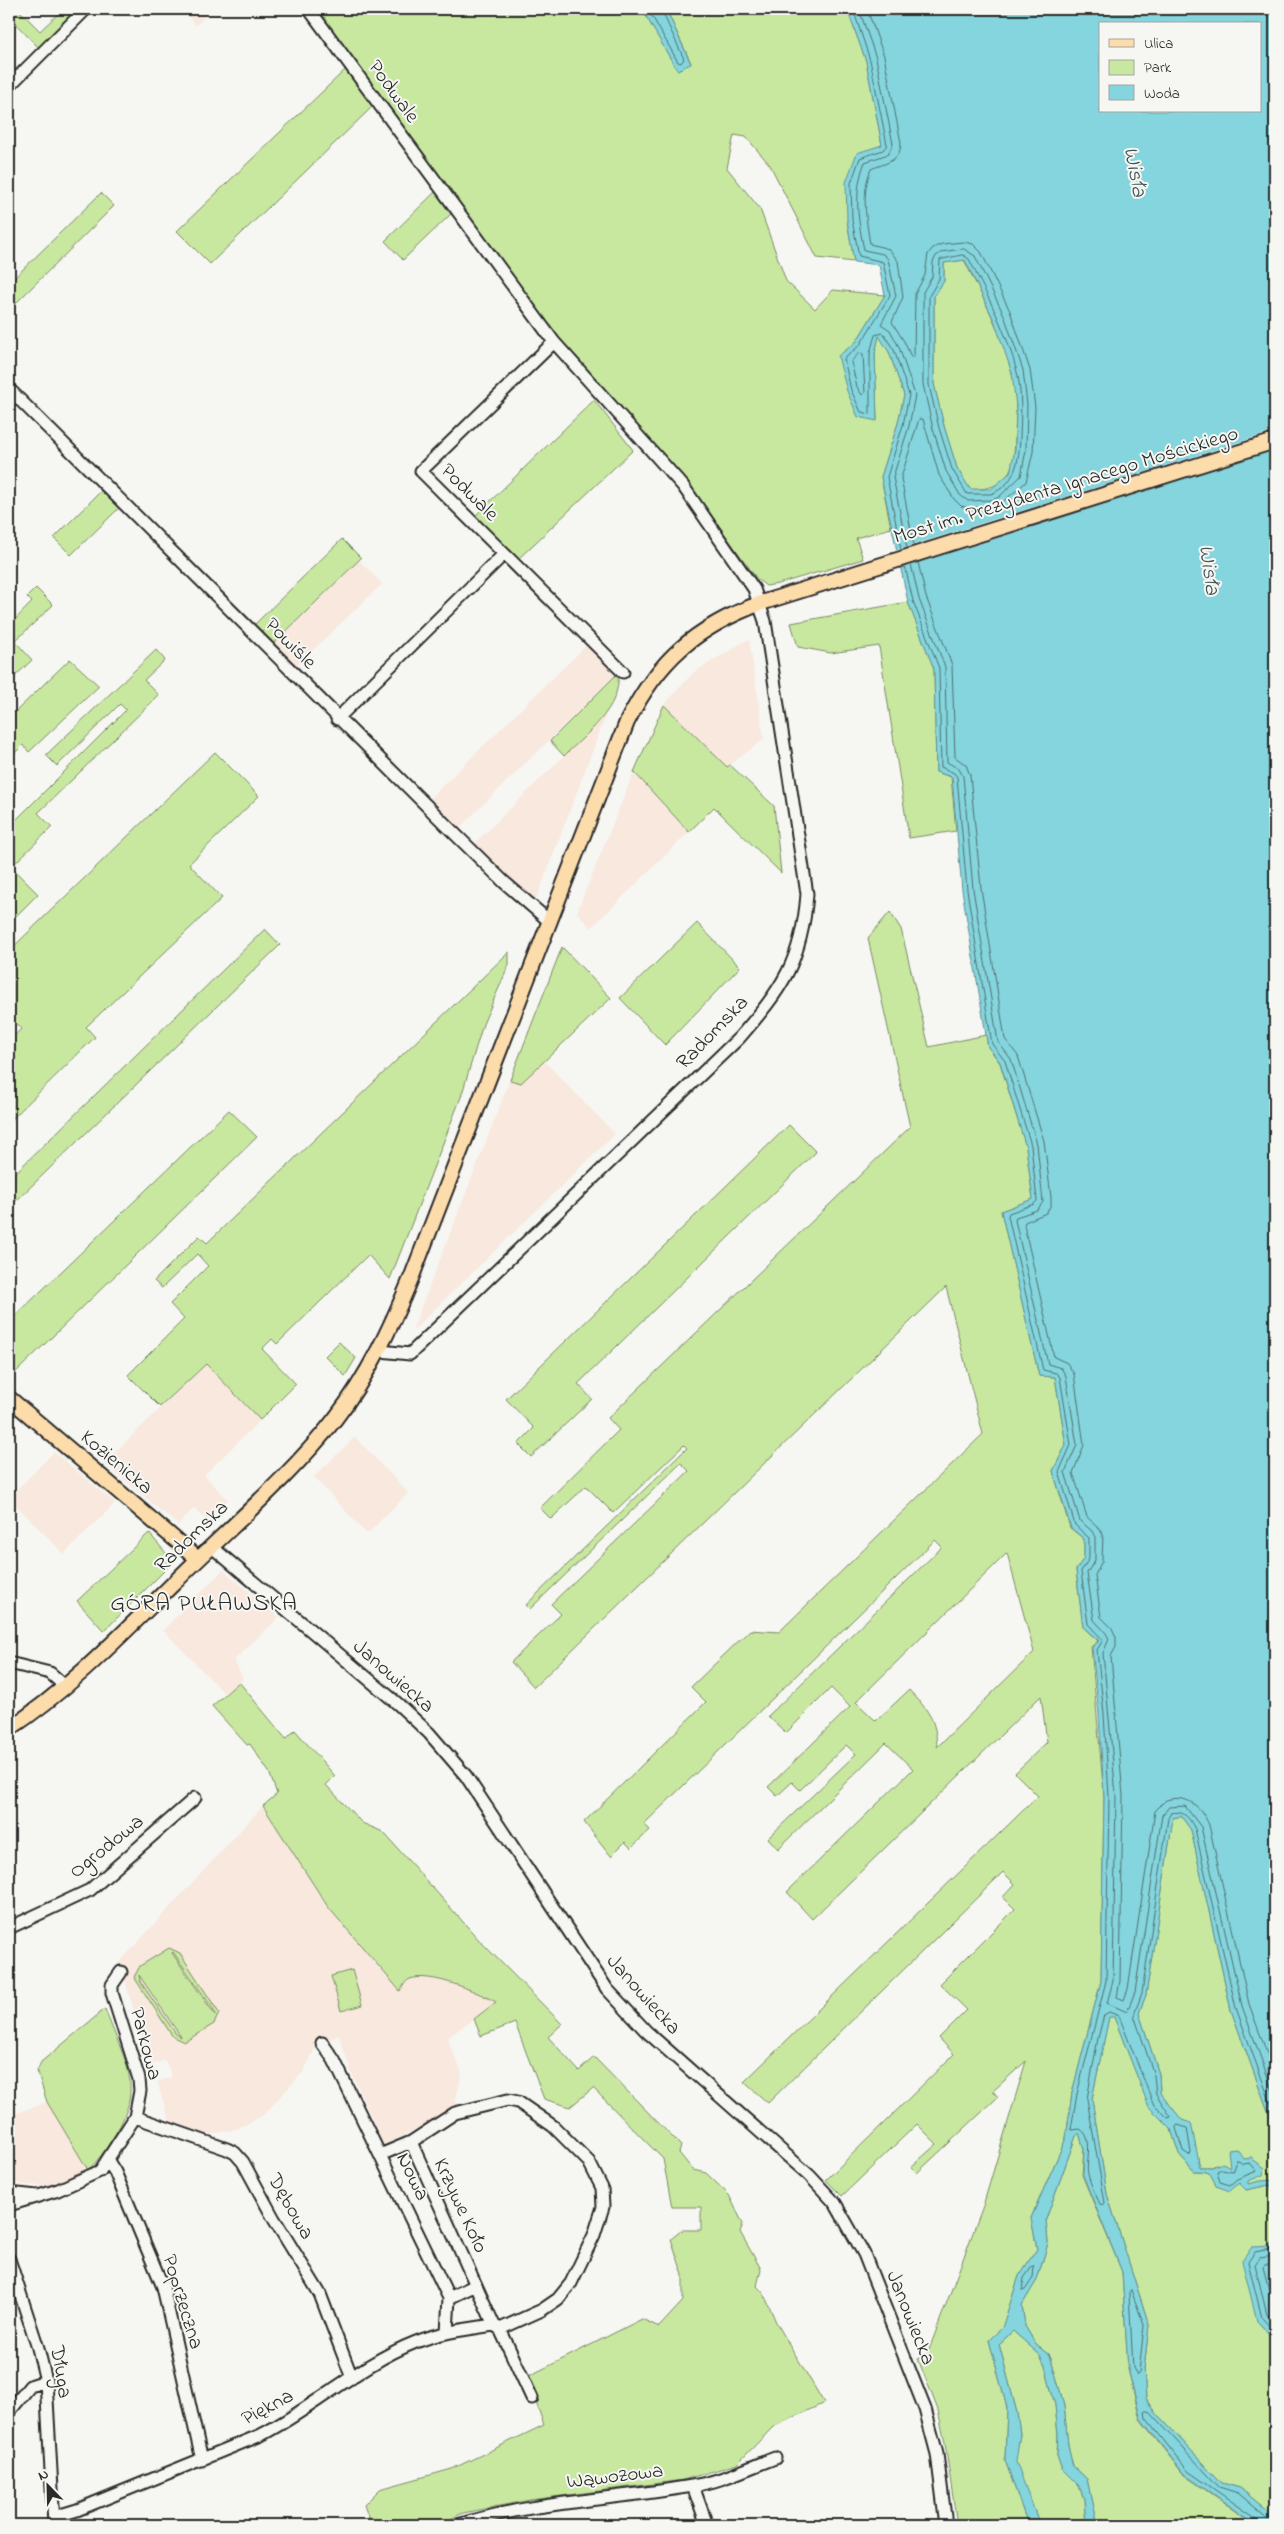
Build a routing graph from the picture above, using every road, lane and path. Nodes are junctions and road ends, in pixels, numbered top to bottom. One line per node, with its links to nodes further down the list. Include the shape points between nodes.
1 (86, 9): 3 (street)
2 (309, 9): 4 (street, Podwale)
3 (9, 86)
4 (554, 342): 7 (street, Podwale, via 420,472); 9 (street, Podwale, via 683,486 754,589)
5 (9, 389): 11 (street, Powiśle)
6 (1275, 441): 8 (main road, Most im. Prezydenta Ignacego Mościckiego)
7 (504, 554): 10 (street, Podwale); 11 (street)
8 (868, 569): 9 (main road, Radomska)
9 (760, 603): 12 (main road, Radomska, via 701,632 650,680 627,722); 13 (street, Radomska, via 766,621 807,894 804,928 789,971 768,1004 739,1038 410,1354)
10 (622, 672)
11 (337, 719): 12 (street, Powiśle, via 504,882)
12 (549, 921): 13 (main road, Radomska)
13 (380, 1351): 15 (main road, Radomska, via 329,1426)
14 (9, 1398): 16 (main road, Kozienicka)
15 (211, 1546): 16 (main road, Radomska); 46 (street, Janowiecka, via 429,1733 466,1776 607,1989 646,2031 809,2175 835,2203 864,2254 925,2409 939,2462)
16 (198, 1559): 18 (main road, Radomska)
17 (9, 1663): 18 (street, via 50,1673)
18 (65, 1686): 19 (main road, Radomska)
19 (9, 1729)
20 (195, 1798): 21 (street, Ogrodowa, via 90,1890)
21 (9, 1928)
22 (122, 1972): 24 (street, Parkowa, via 112,1985 112,1993 139,2079)
23 (322, 2043): 26 (street, Nowa, via 334,2060)
24 (135, 2117): 27 (street, Parkowa); 36 (street, Dębowa, via 227,2149 243,2162 320,2294)
25 (410, 2142): 26 (street, Krzywe Koło); 32 (street, Krzywe Koło); 34 (street, Krzywe Koło, via 455,2114 508,2100 518,2102 553,2126 580,2152 602,2188 603,2206 594,2235 571,2283 550,2304)
26 (380, 2155): 33 (street, Nowa)
27 (108, 2161): 29 (street, Parkowa, via 92,2177); 41 (street, Poprzeczna, via 163,2287)
28 (9, 2193): 29 (street, Parkowa)
29 (37, 2196): 30 (street, Parkowa)
30 (9, 2205)
31 (9, 2259): 37 (street, Długa)
32 (476, 2285): 33 (street, Krzywe Koło); 34 (street, Krzywe Koło)
33 (448, 2298): 35 (street, Nowa)
34 (497, 2327): 35 (street, Piękna); 38 (street)
35 (447, 2332): 36 (street, Piękna, via 390,2354)
36 (352, 2378): 41 (street, Piękna, via 287,2422)
37 (46, 2381): 39 (street, via 30,2386); 43 (street, Długa)
38 (532, 2398)
39 (9, 2412)
40 (775, 2458): 42 (street, Wąwozowa)
41 (202, 2460): 43 (street, Piękna)
42 (693, 2486): 44 (street, Wąwozowa, via 562,2502); 45 (street)
43 (54, 2521)
44 (458, 2525)
45 (707, 2525)
46 (946, 2525)

